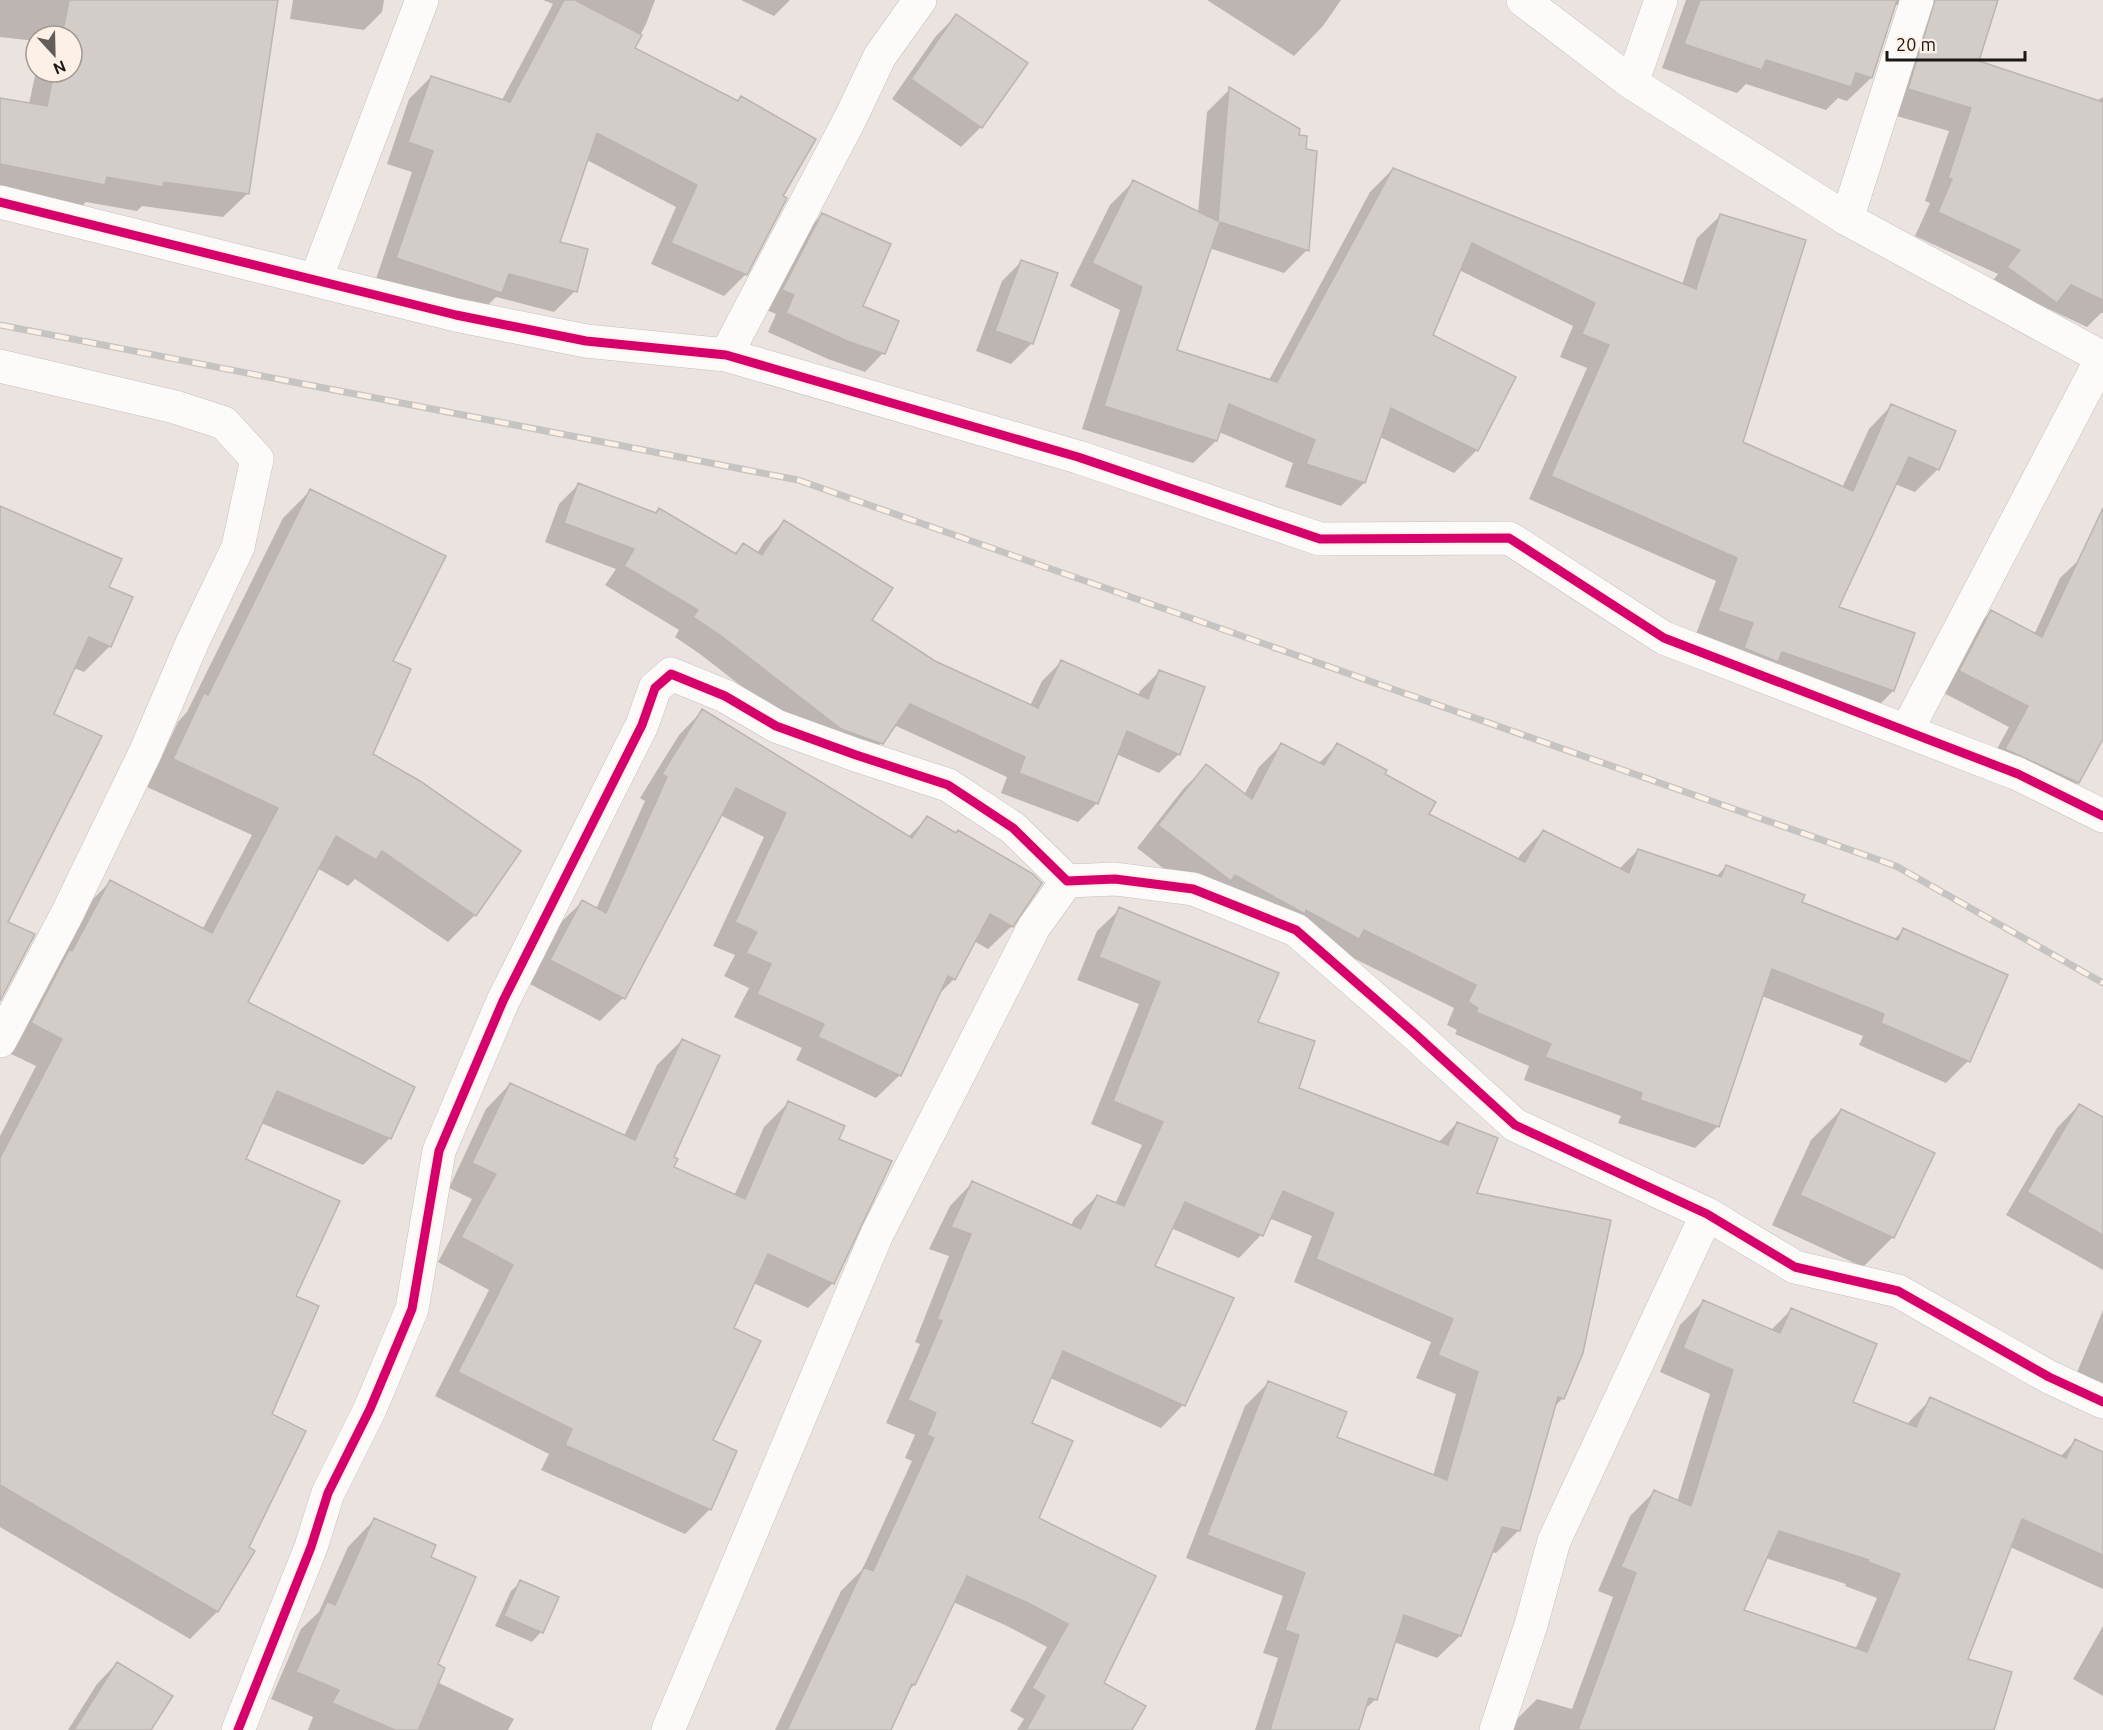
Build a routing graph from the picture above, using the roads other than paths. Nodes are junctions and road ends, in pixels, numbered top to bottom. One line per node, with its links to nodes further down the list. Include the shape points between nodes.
1 (422, 0): 9 (street)
2 (920, 0): 10 (street, via 880,56)
3 (1523, 0): 6 (street)
4 (1661, 0): 6 (street)
5 (1917, 0): 8 (street)
6 (1632, 82): 8 (street)
7 (0, 202): 9 (street)
8 (1847, 219): 11 (street)
9 (316, 279): 10 (street, via 456,315 586,341)
10 (726, 355): 13 (street, via 1078,457 1320,539 1509,538 1664,639)
11 (2103, 358): 13 (street)
12 (0, 366): 16 (street, via 175,407 224,423 257,459 238,547 145,753)
13 (1907, 730): 14 (street, via 2018,774)
14 (2103, 816)
15 (1067, 881): 17 (street, via 1114,879 1193,889 1296,930 1515,1125); 19 (street, via 1013,828 948,785 776,726 725,696 671,675 655,688 642,725 503,1001 439,1150 411,1309 370,1409 328,1492 311,1547); 20 (street, via 1034,927 877,1234)
16 (0, 1041)
17 (1707, 1214): 18 (street, via 1795,1267 1898,1292 2049,1377); 21 (street, via 1554,1541)
18 (2103, 1402)
19 (238, 1730)
20 (668, 1730)
21 (1496, 1730)

